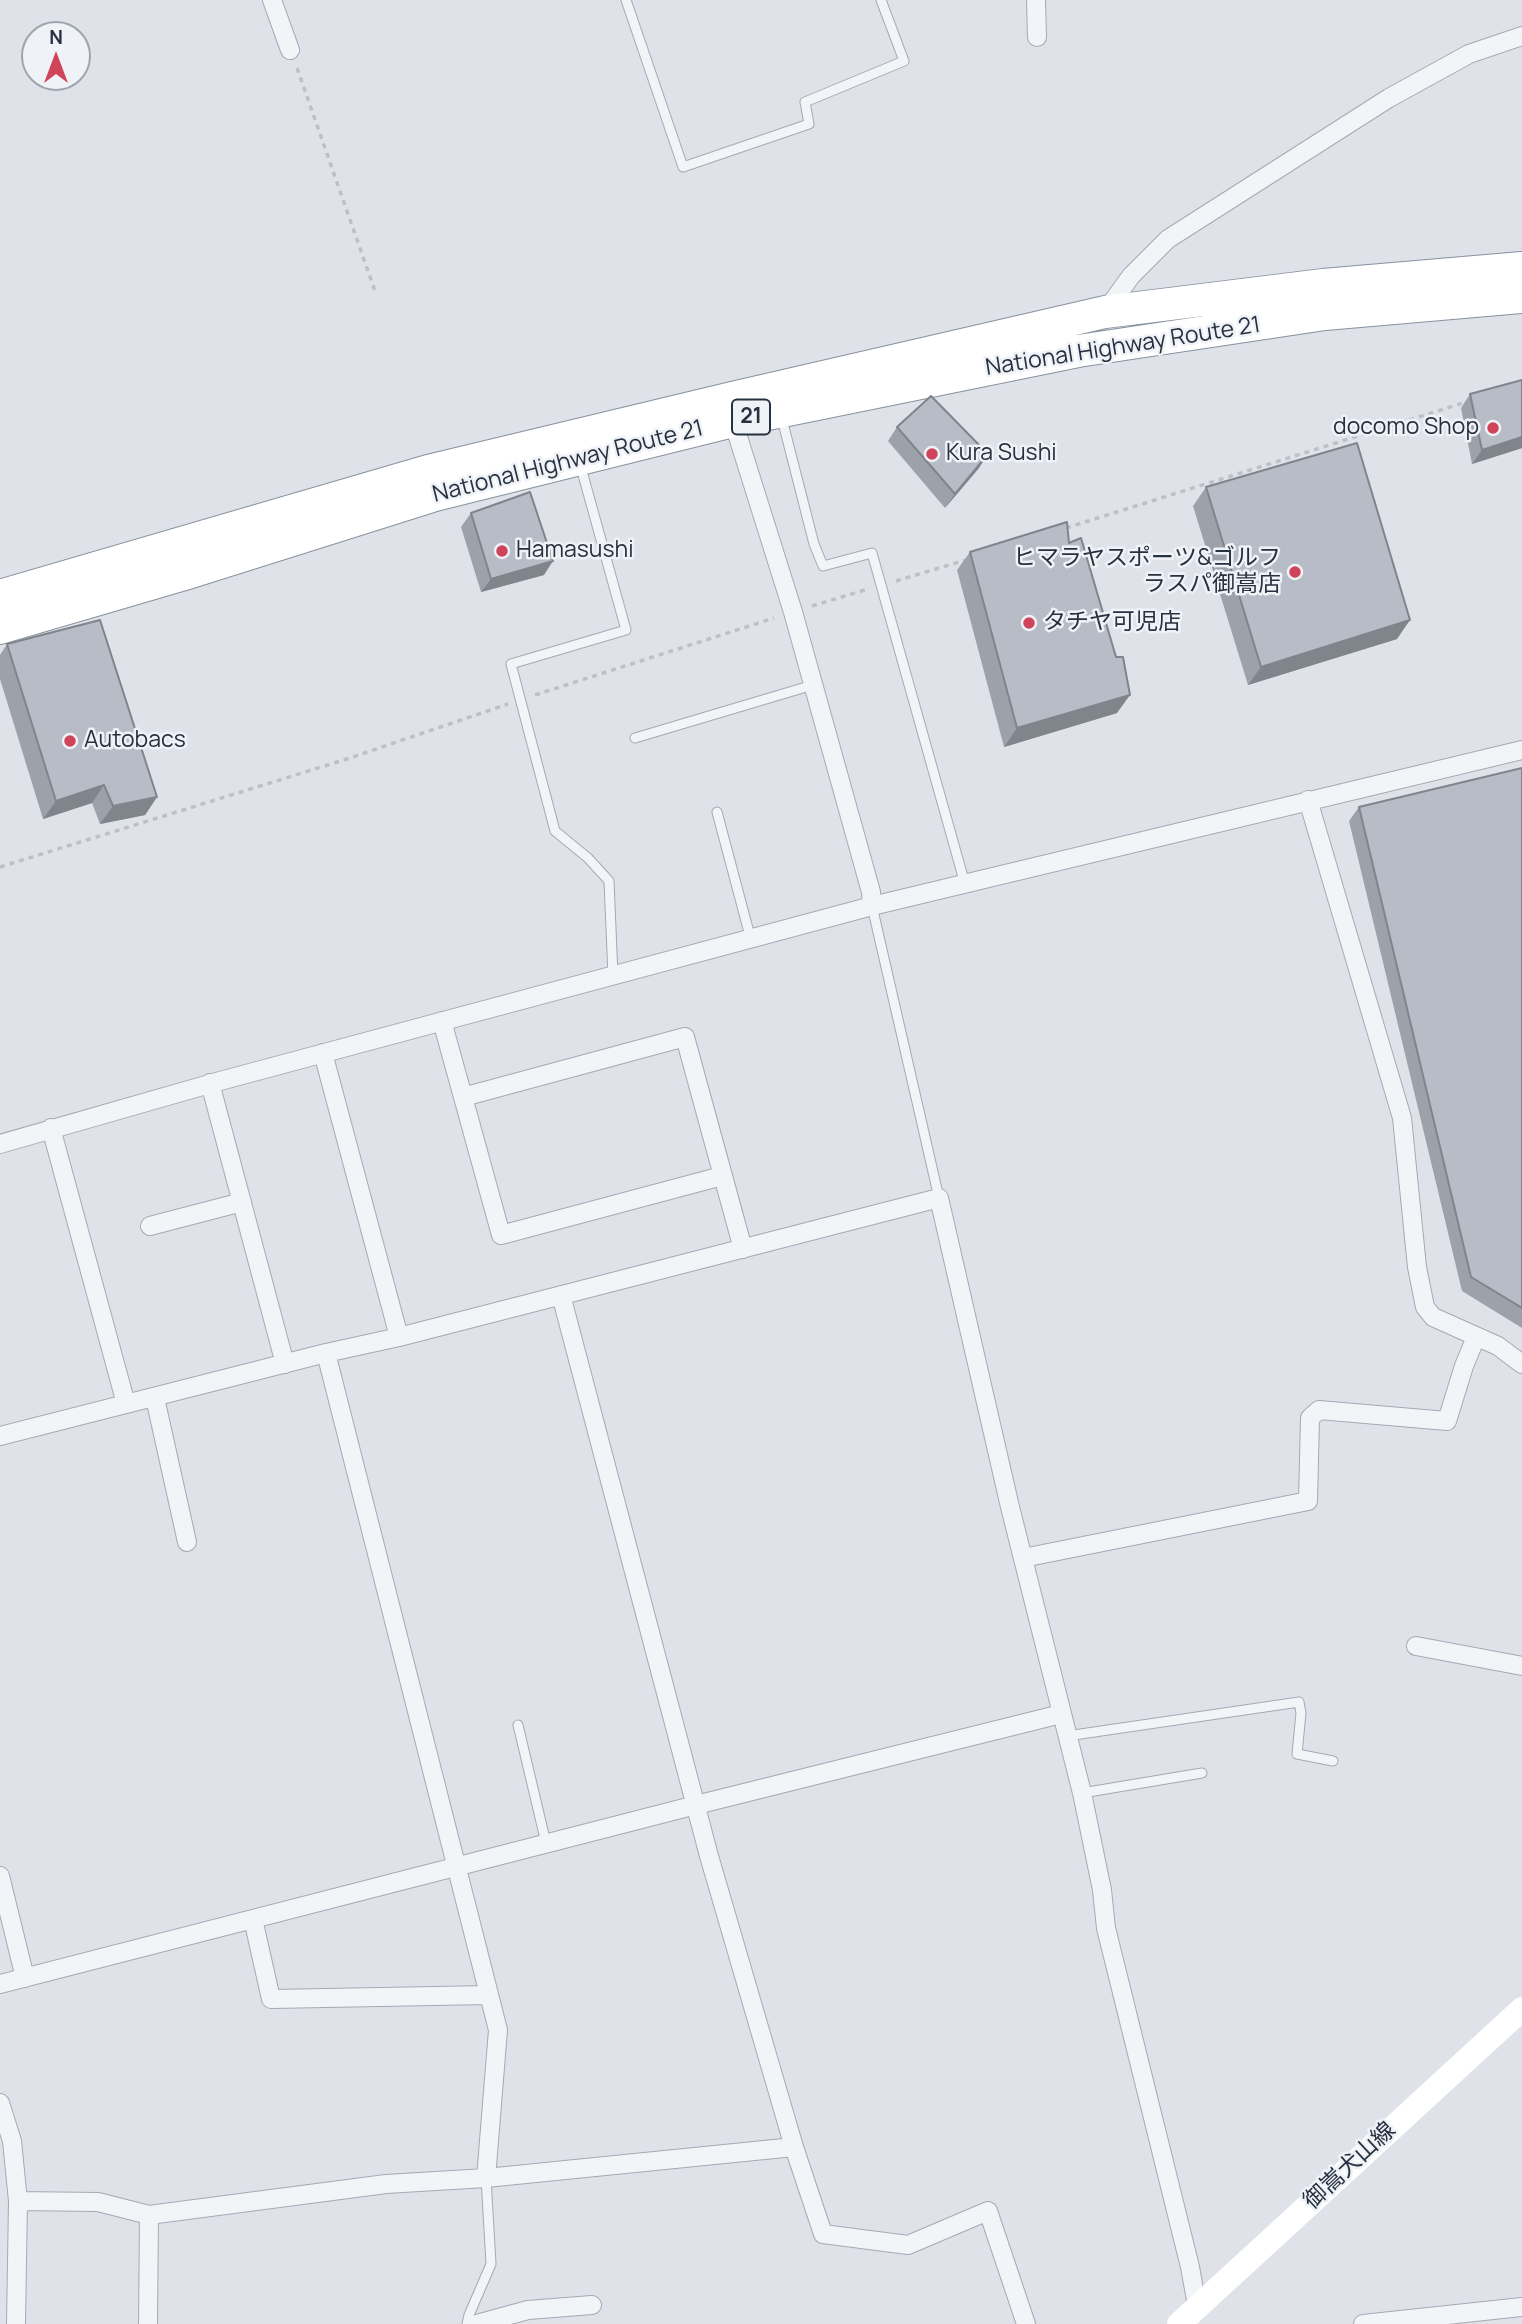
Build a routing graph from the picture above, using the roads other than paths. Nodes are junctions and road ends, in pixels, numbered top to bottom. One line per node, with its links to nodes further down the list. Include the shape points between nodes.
1 (272, 0): 7 (street)
2 (626, 0): 3 (lane, via 683,167 809,124 805,103 904,61)
3 (881, 0)
4 (1036, 0): 6 (street)
5 (1522, 36): 10 (street, via 1469,54 1389,98 1168,239 1131,276)
6 (1037, 37)
7 (290, 50)
8 (1522, 268): 10 (highway, National Highway Route 21 / 21, via 1322,285)
9 (1522, 297): 11 (highway, National Highway Route 21 / 21, via 1325,314 1078,351)
10 (1105, 312): 14 (highway, National Highway Route 21 / 21, via 428,471)
11 (780, 411): 12 (highway, National Highway Route 21 / 21); 21 (lane, via 823,566 872,553)
12 (733, 421): 13 (highway, National Highway Route 21 / 21); 16 (street)
13 (579, 459): 15 (highway, National Highway Route 21 / 21, via 435,495); 24 (lane, via 626,630 511,664 555,831 609,881)
14 (0, 596)
15 (0, 628)
16 (813, 685): 17 (lane); 22 (street)
17 (635, 738)
18 (1522, 750): 19 (street)
19 (1308, 800): 21 (street); 38 (street, via 1402,1118 1425,1307 1433,1317)
20 (717, 812): 23 (lane)
21 (965, 884): 22 (street)
22 (872, 906): 23 (street); 32 (lane)
23 (751, 940): 24 (street)
24 (613, 976): 25 (street)
25 (442, 1021): 26 (street); 28 (street)
26 (323, 1053): 27 (street); 37 (street)
27 (210, 1083): 29 (street); 33 (street)
28 (463, 1097): 31 (street, via 501,1234); 31 (street, via 685,1037)
29 (51, 1128): 30 (street); 43 (street)
30 (0, 1144)
31 (722, 1176): 35 (street)
32 (939, 1198): 35 (street); 46 (street)
33 (242, 1202): 34 (street); 40 (street)
34 (150, 1226)
35 (743, 1249): 36 (street)
36 (561, 1295): 37 (street); 55 (street)
37 (399, 1337): 39 (street)
38 (1476, 1337): 41 (street); 46 (street, via 1447,1421 1319,1410 1310,1418 1308,1501)
39 (326, 1353): 40 (street); 57 (street)
40 (285, 1364): 42 (street)
41 (1522, 1364)
42 (155, 1398): 43 (street); 45 (street)
43 (126, 1404): 44 (street)
44 (0, 1436)
45 (187, 1542)
46 (1023, 1558): 49 (street)
47 (1416, 1646): 48 (street)
48 (1522, 1666)
49 (1061, 1714): 51 (street); 55 (street)
50 (518, 1725): 56 (lane)
51 (1066, 1736): 52 (lane, via 1299,1702 1297,1754); 54 (street)
52 (1333, 1761)
53 (1202, 1773): 54 (lane)
54 (1082, 1793): 71 (street, via 1106,1928)
55 (696, 1805): 56 (street); 65 (street)
56 (546, 1843): 57 (street)
57 (456, 1866): 59 (street); 62 (street)
58 (0, 1876): 60 (street)
59 (253, 1919): 60 (street); 62 (street, via 271,1998)
60 (25, 1978): 61 (street)
61 (0, 1984)
62 (489, 1995): 67 (street, via 498,2030)
63 (1522, 2009): 71 (main road, 御嵩犬山線)
64 (0, 2103): 66 (street, via 12,2141)
65 (794, 2147): 67 (street); 77 (street, via 823,2234 908,2245 988,2211)
66 (8, 2172): 68 (street)
67 (486, 2178): 69 (street, via 386,2184); 75 (lane, via 491,2264)
68 (18, 2201): 69 (street, via 98,2202); 73 (street)
69 (149, 2215): 74 (street)
70 (592, 2305): 76 (street, via 528,2310)
71 (1198, 2306): 78 (main road, 御嵩犬山線)
72 (1522, 2307): 79 (street)
73 (16, 2324)
74 (148, 2324)
75 (467, 2324)
76 (477, 2324)
77 (1026, 2324)
78 (1179, 2324)
79 (1363, 2324)

